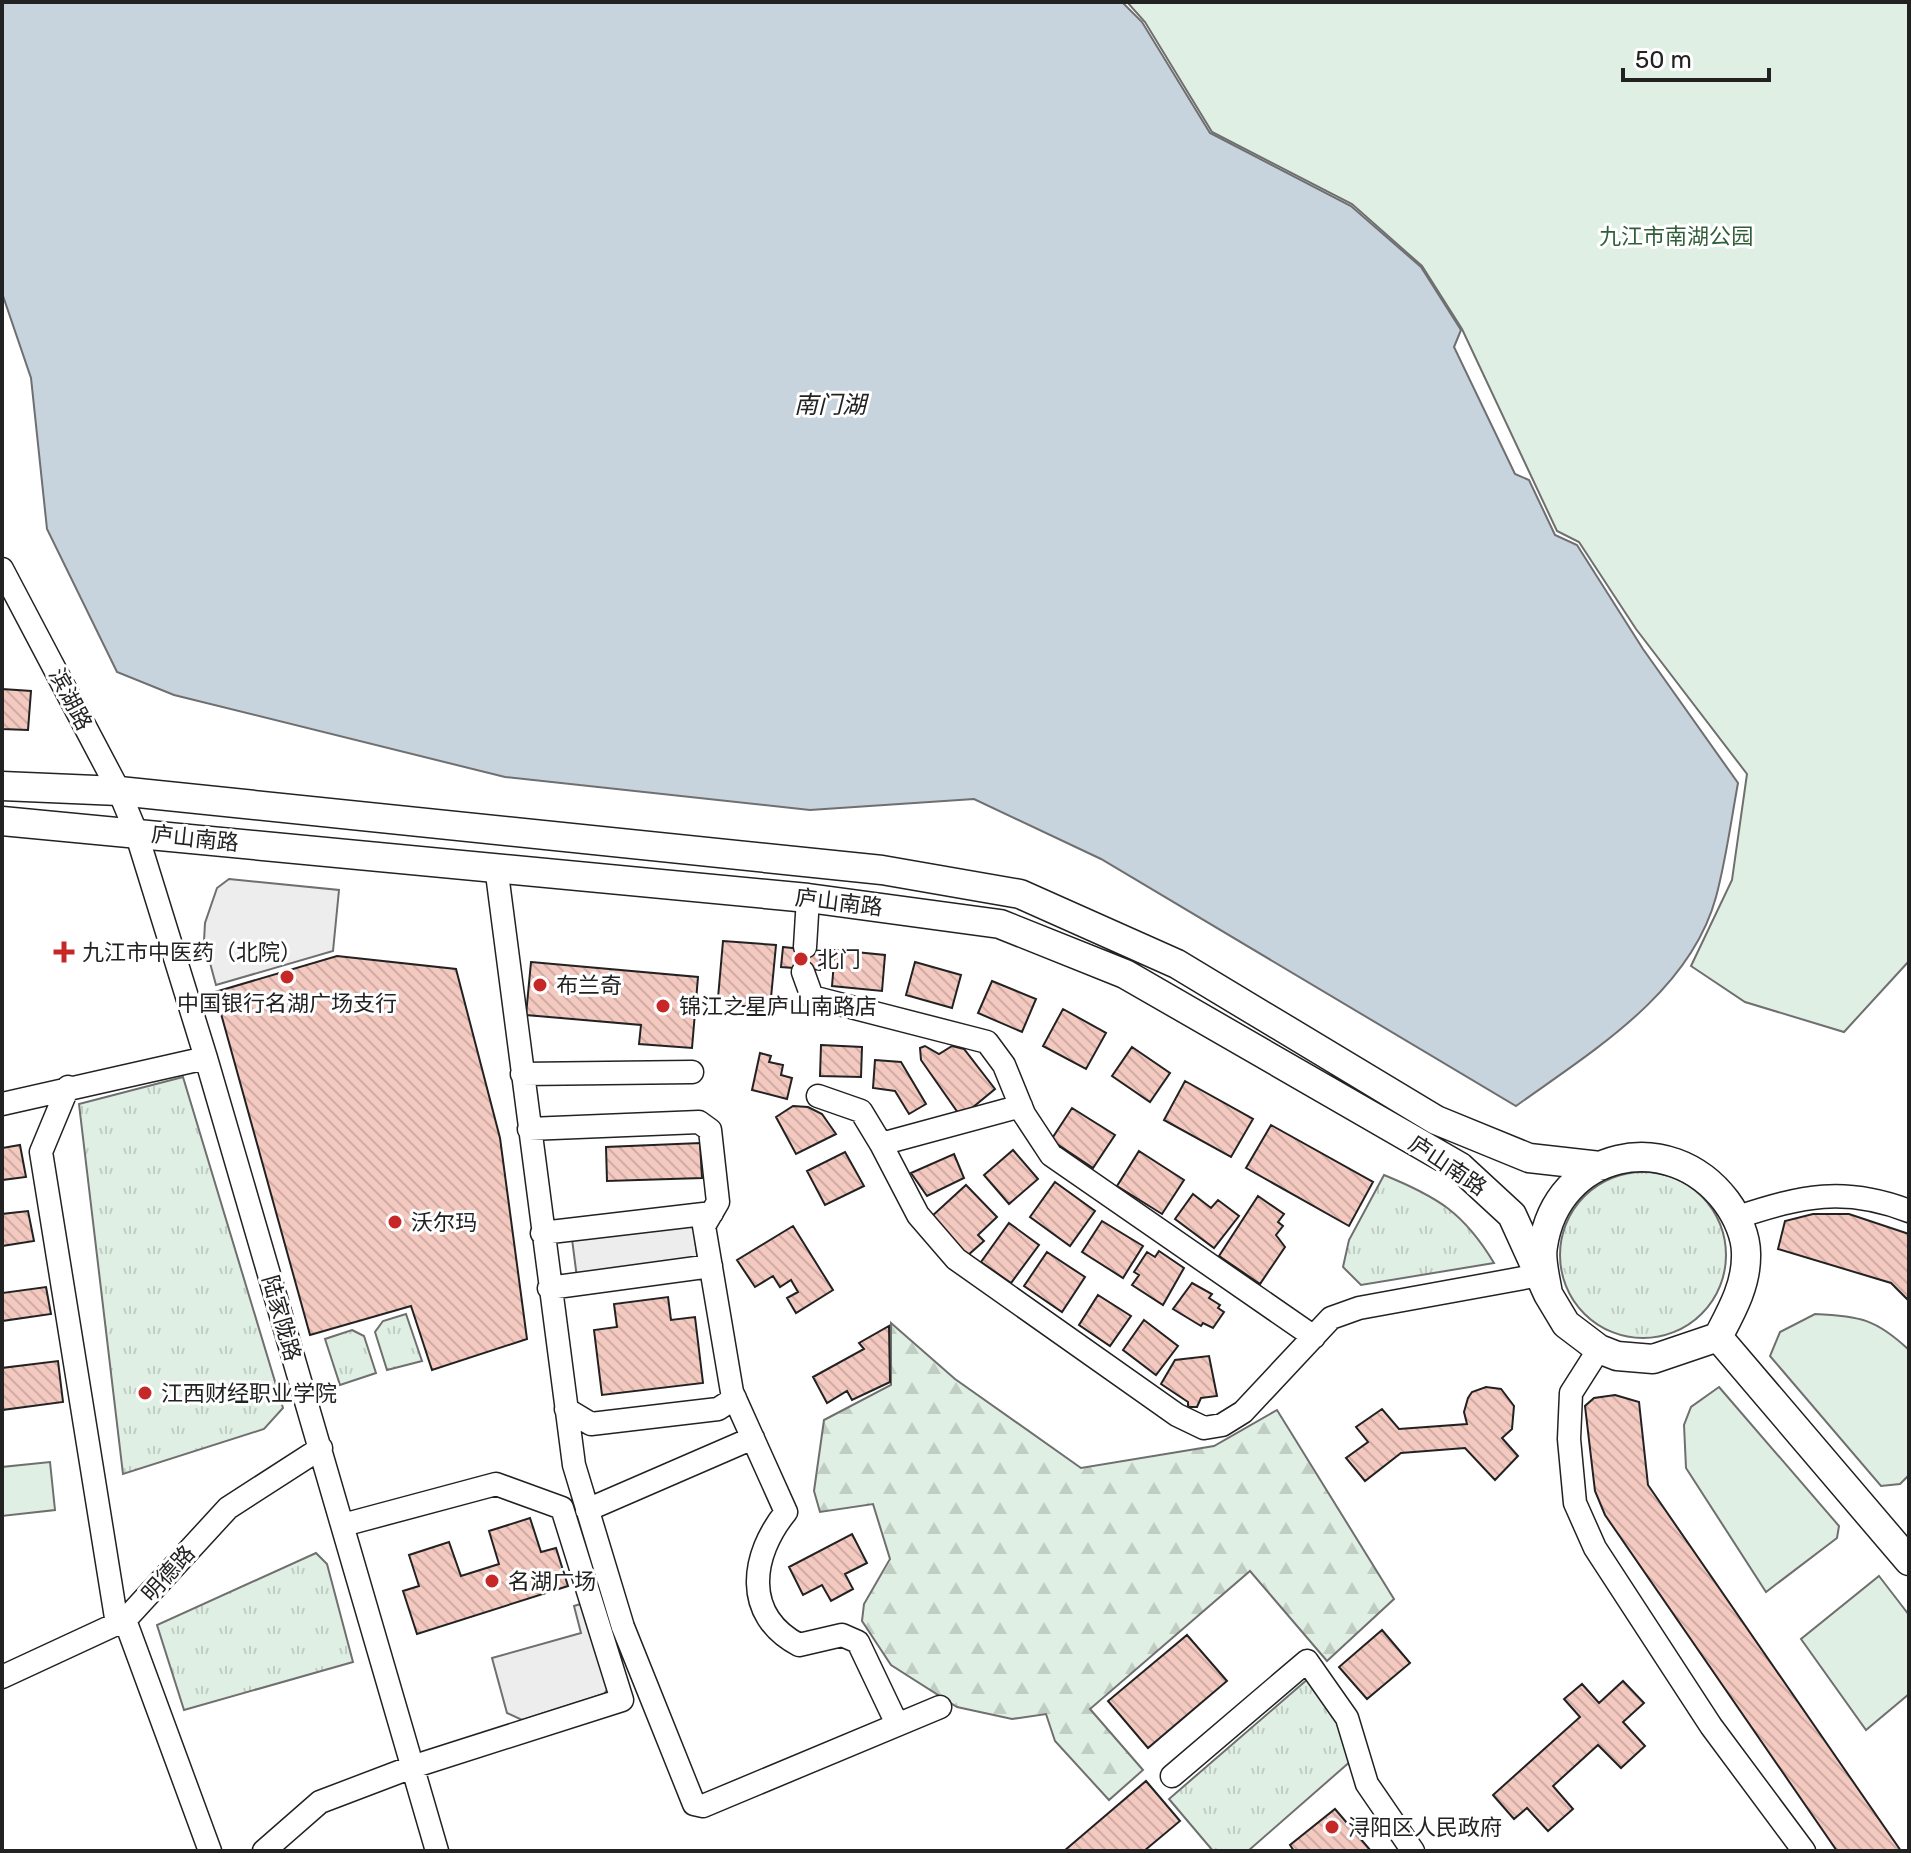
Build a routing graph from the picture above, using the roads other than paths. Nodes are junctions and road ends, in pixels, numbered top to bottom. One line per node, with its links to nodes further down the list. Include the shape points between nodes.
1 (2, 569): 3 (street, 滨湖路)
2 (2, 786): 3 (main road, 庐山南路)
3 (119, 791): 5 (street, 滨湖路); 19 (main road, 庐山南路, via 882,870 1020,894 1177,964 1436,1120 1529,1158)
4 (2, 821): 5 (main road, 庐山南路)
5 (136, 832): 6 (main road, 庐山南路); 10 (street, 陆家陇路)
6 (496, 866): 7 (main road, 庐山南路); 12 (street)
7 (808, 898): 8 (street); 25 (main road, 庐山南路, via 1000,924 1125,974 1460,1167 1512,1215)
8 (805, 947)
9 (803, 972): 16 (street, via 812,997 987,1042 1004,1065)
10 (206, 1058): 13 (street); 33 (street, 陆家陇路)
11 (692, 1072): 12 (street)
12 (522, 1074): 17 (street)
13 (68, 1087): 15 (street); 37 (street, via 41,1152)
14 (818, 1096): 18 (street, via 861,1111)
15 (2, 1104)
16 (1021, 1106): 18 (street); 27 (street, via 1051,1155)
17 (529, 1129): 21 (street, via 699,1122 710,1130 718,1202); 23 (street)
18 (881, 1144): 27 (street, via 918,1215 956,1259 1177,1415 1204,1428 1222,1425 1243,1412)
19 (1600, 1166): 22 (main road, via 1623,1158 1673,1159 1710,1179); 25 (main road, via 1569,1188 1555,1208 1542,1247)
20 (1909, 1211): 22 (street, via 1859,1196 1826,1195 1792,1199)
21 (712, 1213): 23 (street); 24 (street, via 704,1226)
22 (1738, 1217): 28 (main road, via 1746,1256 1738,1298)
23 (542, 1233): 26 (street)
24 (711, 1266): 26 (street); 30 (street)
25 (1544, 1285): 27 (street, via 1359,1308 1331,1318); 29 (main road, via 1566,1324)
26 (549, 1288): 31 (street)
27 (1314, 1337)
28 (1718, 1337): 29 (main road, via 1653,1359); 36 (main road)
29 (1599, 1349): 47 (street, via 1571,1393 1575,1503 1595,1548 1711,1726)
30 (735, 1398): 31 (street, via 718,1409 591,1424); 32 (street)
31 (566, 1409): 34 (street)
32 (753, 1438): 34 (street); 40 (street, via 786,1512 759,1556 757,1580 770,1620 799,1645 842,1635 858,1642)
33 (321, 1448): 35 (street, 陆家陇路); 37 (street, 明德路, via 228,1508)
34 (587, 1510): 40 (street, via 623,1627 694,1804 703,1806)
35 (343, 1525): 41 (street, 陆家陇路); 41 (street, via 496,1484 562,1508 622,1700)
36 (1909, 1561)
37 (121, 1622): 38 (street, 明德路); 43 (street)
38 (2, 1677)
39 (940, 1707): 40 (street)
40 (897, 1724)
41 (412, 1767): 44 (street, via 320,1802); 45 (street, 陆家陇路)
42 (1172, 1776): 46 (street, via 1307,1661 1347,1718 1367,1784)
43 (210, 1851)
44 (264, 1851)
45 (437, 1851)
46 (1413, 1851)
47 (1804, 1851)

